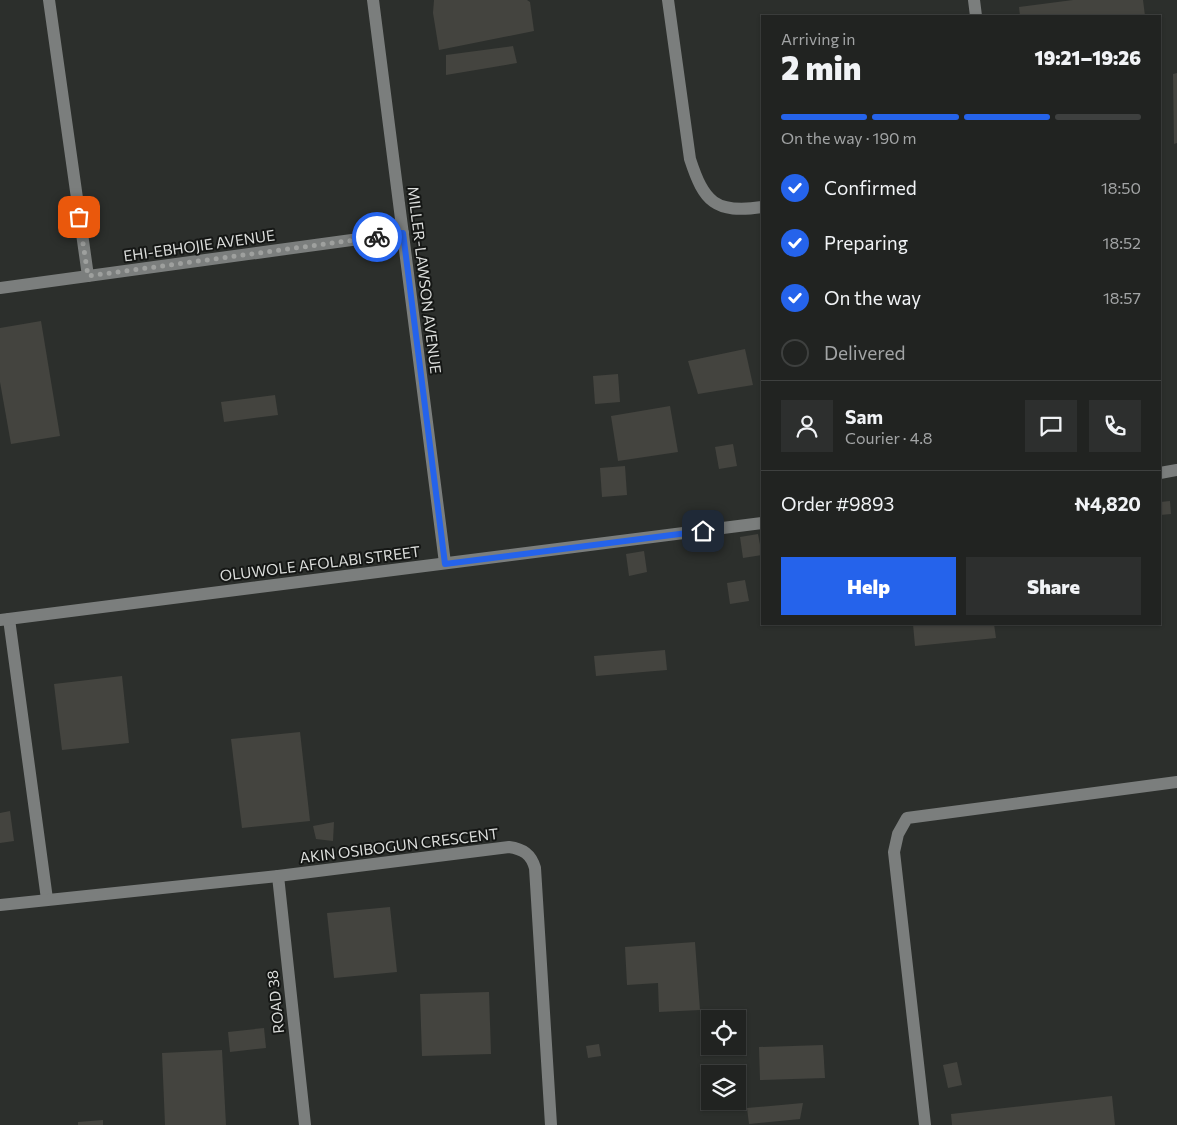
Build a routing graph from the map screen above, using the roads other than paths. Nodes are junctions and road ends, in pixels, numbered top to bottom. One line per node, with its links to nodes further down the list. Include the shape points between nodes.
1 (49, 0): 8 (street)
2 (373, 0): 7 (street, MILLER-LAWSON AVENUE)
3 (668, 0): 6 (street, via 690,159 697,182 715,203 745,210)
4 (974, 0): 5 (street)
5 (976, 15)
6 (761, 207)
7 (403, 233): 8 (street, EHI-EBHOJIE AVENUE); 13 (street, MILLER-LAWSON AVENUE)
8 (88, 276): 9 (street, EHI-EBHOJIE AVENUE)
9 (0, 288)
10 (1177, 470): 11 (street)
11 (1161, 472)
12 (761, 523): 13 (street, OLUWOLE AFOLABI STREET)
13 (445, 564): 14 (street, OLUWOLE AFOLABI STREET)
14 (4, 619): 17 (street)
15 (1177, 782): 21 (street, via 907,818 898,834 894,852)
16 (278, 876): 17 (street, AKIN OSIBOGUN CRESCENT); 19 (street, ROAD 38); 20 (street, AKIN OSIBOGUN CRESCENT, via 509,848 527,853 534,868)
17 (47, 899): 18 (street, AKIN OSIBOGUN CRESCENT)
18 (0, 906)
19 (305, 1125)
20 (551, 1125)
21 (925, 1125)

